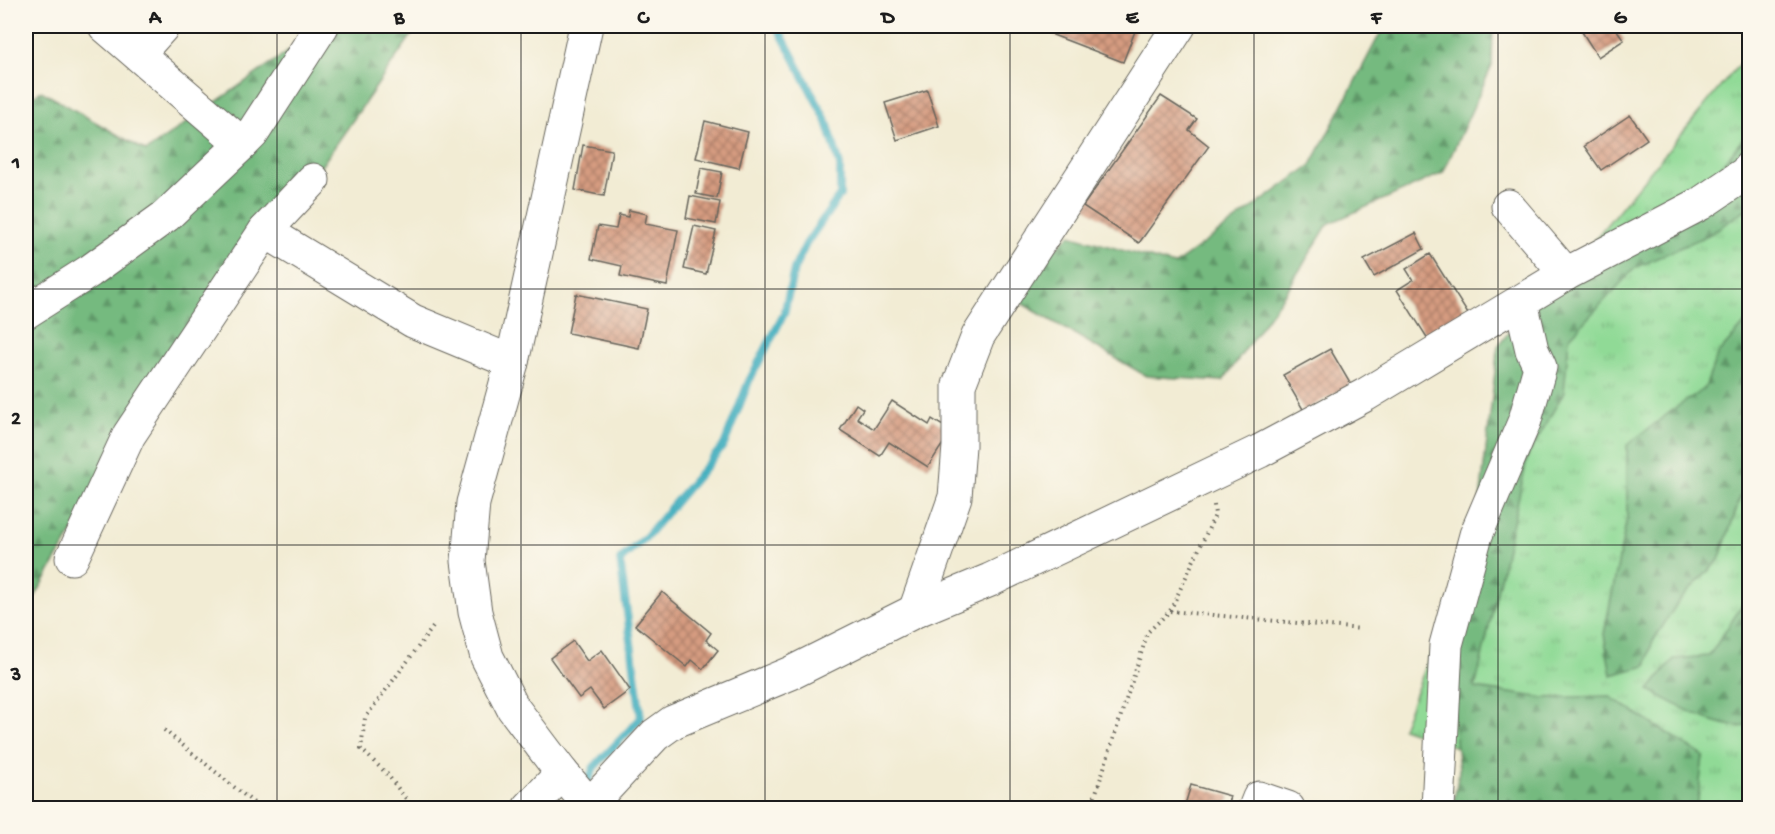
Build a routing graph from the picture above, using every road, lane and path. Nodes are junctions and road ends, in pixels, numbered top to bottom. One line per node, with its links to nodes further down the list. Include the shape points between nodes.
1 (105, 26): 6 (street)
2 (163, 26): 6 (street)
3 (322, 26): 7 (street)
4 (586, 26): 15 (street)
5 (1179, 26): 18 (street, via 978,336 958,385 955,497)
6 (138, 54): 7 (street)
7 (242, 144): 14 (street, via 166,216)
8 (1749, 167): 12 (street, via 1700,204)
9 (314, 180): 11 (street)
10 (1508, 206): 12 (street)
11 (265, 231): 15 (street, via 413,321); 17 (street, via 129,435)
12 (1566, 274): 13 (street)
13 (1521, 302): 16 (street, via 1365,395); 31 (street, via 1540,367 1525,420 1476,535 1446,645)
14 (26, 312)
15 (512, 362): 23 (street, via 473,502 468,561 475,612 487,657 513,708)
16 (1212, 474): 18 (street, via 990,580); 19 (path, via 1215,515)
17 (72, 558)
18 (915, 611): 24 (street, via 790,673 673,722 655,735)
19 (1170, 611): 21 (path); 28 (path, via 1148,632)
20 (433, 627): 26 (path, via 365,718 362,749)
21 (1361, 629)
22 (164, 730): 25 (path)
23 (562, 774): 24 (street); 27 (street)
24 (590, 807)
25 (260, 808)
26 (413, 808)
27 (529, 808)
28 (1091, 808)
29 (1255, 808): 30 (street, via 1259,798)
30 (1288, 808)
31 (1438, 808)

